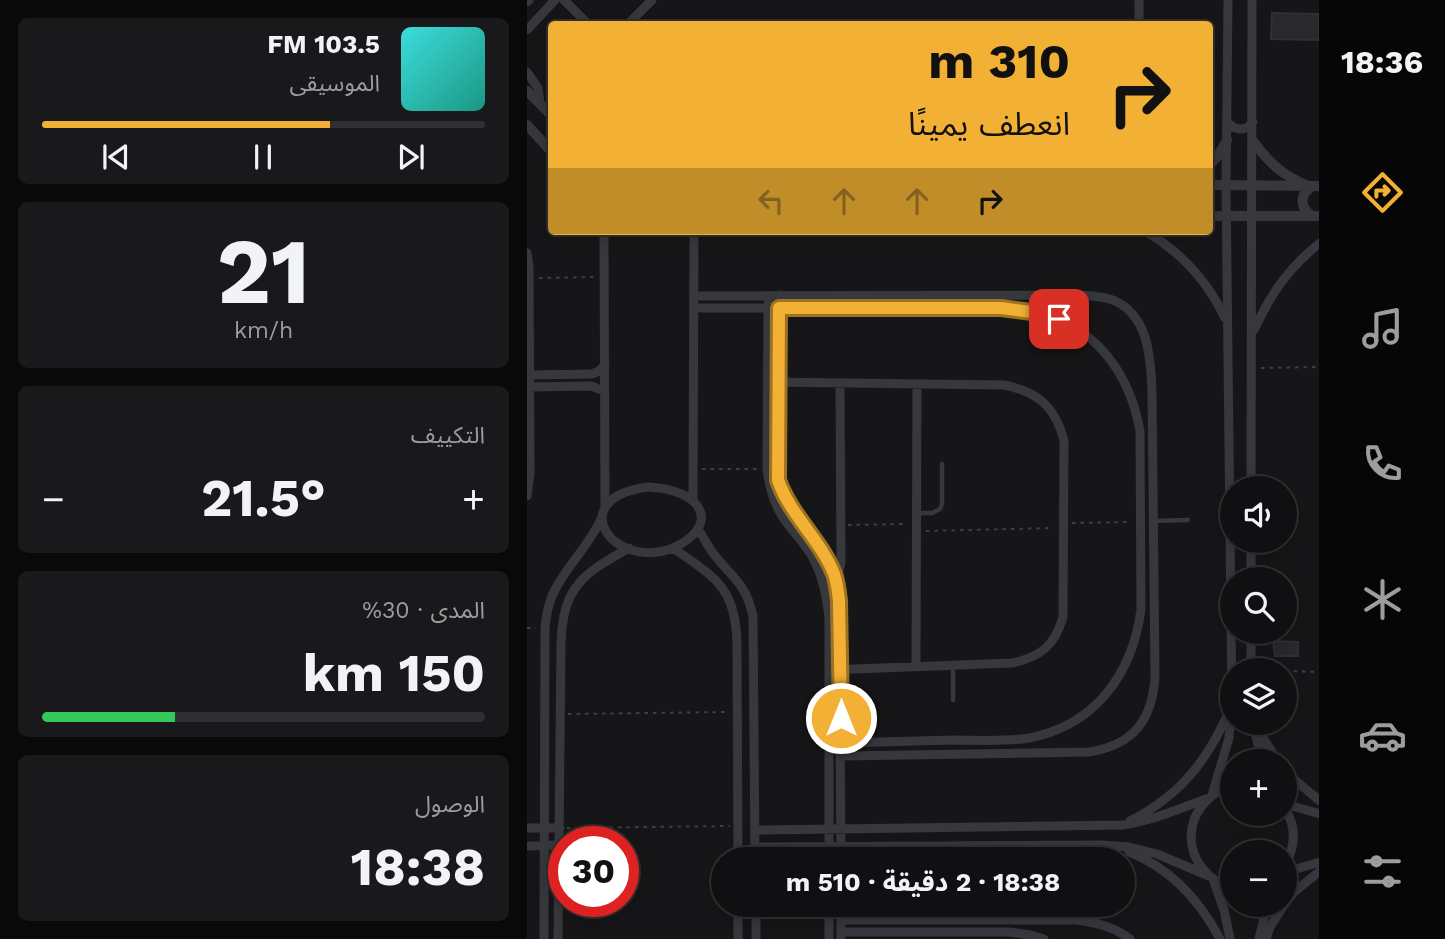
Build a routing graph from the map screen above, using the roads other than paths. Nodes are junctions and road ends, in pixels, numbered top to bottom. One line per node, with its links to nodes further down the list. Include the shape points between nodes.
1 (555, 0): 10 (street)
2 (564, 0): 7 (street)
3 (652, 0): 8 (street)
4 (1139, 0): 9 (street)
5 (1228, 0): 15 (street)
6 (1252, 0): 16 (street)
7 (585, 21)
8 (631, 21)
9 (1139, 21)
10 (527, 30)
11 (527, 72): 13 (street, via 538,88)
12 (527, 90): 13 (street)
13 (540, 104): 14 (street)
14 (548, 112)
15 (1227, 121): 16 (street, via 1242,129); 18 (street)
16 (1253, 122): 19 (street)
17 (527, 125): 20 (street)
18 (1227, 140): 21 (street); 22 (street)
19 (1253, 141): 24 (street); 25 (street, via 1278,170)
20 (548, 148)
21 (1213, 162)
22 (1226, 185): 23 (street); 24 (street); 27 (street)
23 (1213, 186)
24 (1252, 186): 25 (street); 28 (street)
25 (1315, 186): 29 (street, via 1302,199 1304,209)
26 (1213, 216): 27 (street)
27 (1226, 216): 28 (street); 41 (street)
28 (1252, 216): 29 (street); 42 (street)
29 (1315, 216)
30 (604, 235): 43 (street)
31 (694, 235): 37 (street)
32 (1152, 235): 41 (street, via 1201,277)
33 (1319, 243): 42 (street, via 1276,288)
34 (527, 254): 44 (street)
35 (768, 295): 36 (street); 37 (street); 39 (street)
36 (779, 295): 40 (street); 51 (street, via 1110,299 1123,305 1141,326 1149,356)
37 (695, 296): 38 (street)
38 (694, 308): 39 (street); 56 (street)
39 (768, 308): 40 (street); 45 (street)
40 (779, 308): 46 (street); 52 (street, via 1001,308 1039,313 1077,329 1101,349 1121,374)
41 (1227, 323): 68 (street)
42 (1251, 334): 54 (street)
43 (605, 365): 44 (street, via 592,374); 50 (street)
44 (528, 375): 49 (street)
45 (768, 382): 46 (street); 72 (street, via 771,494 811,554 824,584)
46 (778, 382): 47 (street); 65 (street, via 778,480)
47 (840, 383): 48 (street); 65 (street, via 841,567)
48 (917, 384): 58 (street); 69 (street, via 1004,385 1031,393 1054,413 1064,441 1063,617 1059,631 1040,653 1027,660)
49 (528, 387): 50 (street, via 591,386); 55 (street, via 531,474)
50 (605, 391): 57 (street)
51 (1152, 412): 52 (street); 60 (street)
52 (1137, 413): 61 (street)
53 (942, 464): 58 (lane, via 941,506 935,512)
54 (1251, 476)
55 (527, 496)
56 (693, 501): 57 (street, via 668,489 639,488 612,499); 62 (street, via 700,512)
57 (603, 512): 63 (street, via 603,527 609,536); 66 (street, via 592,538 551,597)
58 (917, 513): 70 (street)
59 (1187, 520): 60 (lane)
60 (1153, 521): 61 (street); 80 (street, via 1154,685 1142,723 1105,750)
61 (1141, 522): 78 (street, via 1141,610 1123,672 1102,699 1074,721 1043,735)
62 (698, 528): 64 (street); 75 (street, via 751,605)
63 (629, 548): 64 (street, via 655,552); 67 (street, via 580,580 567,603)
64 (673, 548): 74 (street, via 710,574 735,613)
65 (834, 575): 71 (street)
66 (545, 628): 67 (street); 91 (street)
67 (561, 628): 89 (street)
68 (1231, 658)
69 (953, 665): 70 (street); 73 (lane)
70 (916, 666): 71 (street)
71 (841, 669): 72 (street); 79 (street)
72 (829, 670): 93 (street)
73 (953, 700)
74 (738, 730): 75 (street); 102 (street)
75 (755, 730): 95 (street)
76 (1220, 732): 88 (street, via 1190,777 1147,813)
77 (1229, 735): 84 (street)
78 (1012, 739): 79 (street); 80 (street)
79 (841, 743): 81 (street)
80 (1012, 753): 81 (street)
81 (841, 756): 94 (street)
82 (1297, 782): 85 (street)
83 (1220, 791): 84 (street)
84 (1211, 797): 88 (street, via 1142,823); 107 (street, via 1196,814 1191,840 1200,866)
85 (1319, 801)
86 (1297, 809): 87 (street)
87 (1319, 814)
88 (1123, 825): 94 (street)
89 (560, 826)
90 (527, 828): 91 (street)
91 (544, 828): 92 (street); 97 (street)
92 (548, 828)
93 (829, 829): 94 (street); 95 (street); 99 (street)
94 (841, 829): 100 (street)
95 (755, 830): 103 (street)
96 (527, 846): 97 (street)
97 (544, 846): 98 (street); 121 (street)
98 (548, 846)
99 (829, 846): 100 (street); 103 (street)
100 (841, 846): 101 (street)
101 (1114, 846): 107 (street, via 1157,855); 128 (street, via 1149,862 1179,884 1197,902)
102 (738, 847)
103 (755, 847)
104 (1319, 862): 105 (street)
105 (1297, 868)
106 (1319, 871): 109 (street)
107 (1211, 878): 108 (street); 129 (street)
108 (1220, 882)
109 (1297, 890)
110 (558, 917): 122 (street)
111 (738, 917): 123 (street)
112 (756, 917): 124 (street)
113 (829, 917): 125 (street)
114 (1264, 917): 130 (street)
115 (1276, 917): 131 (street)
116 (841, 920): 117 (street); 120 (street)
117 (1019, 920): 118 (street); 119 (street)
118 (1035, 920): 127 (street, via 1102,923)
119 (1019, 933): 120 (street); 126 (street)
120 (841, 936)
121 (544, 939)
122 (558, 939)
123 (739, 939): 124 (street)
124 (756, 939)
125 (829, 939)
126 (1044, 939)
127 (1130, 939)
128 (1220, 939)
129 (1230, 939)
130 (1259, 939)
131 (1266, 939)

